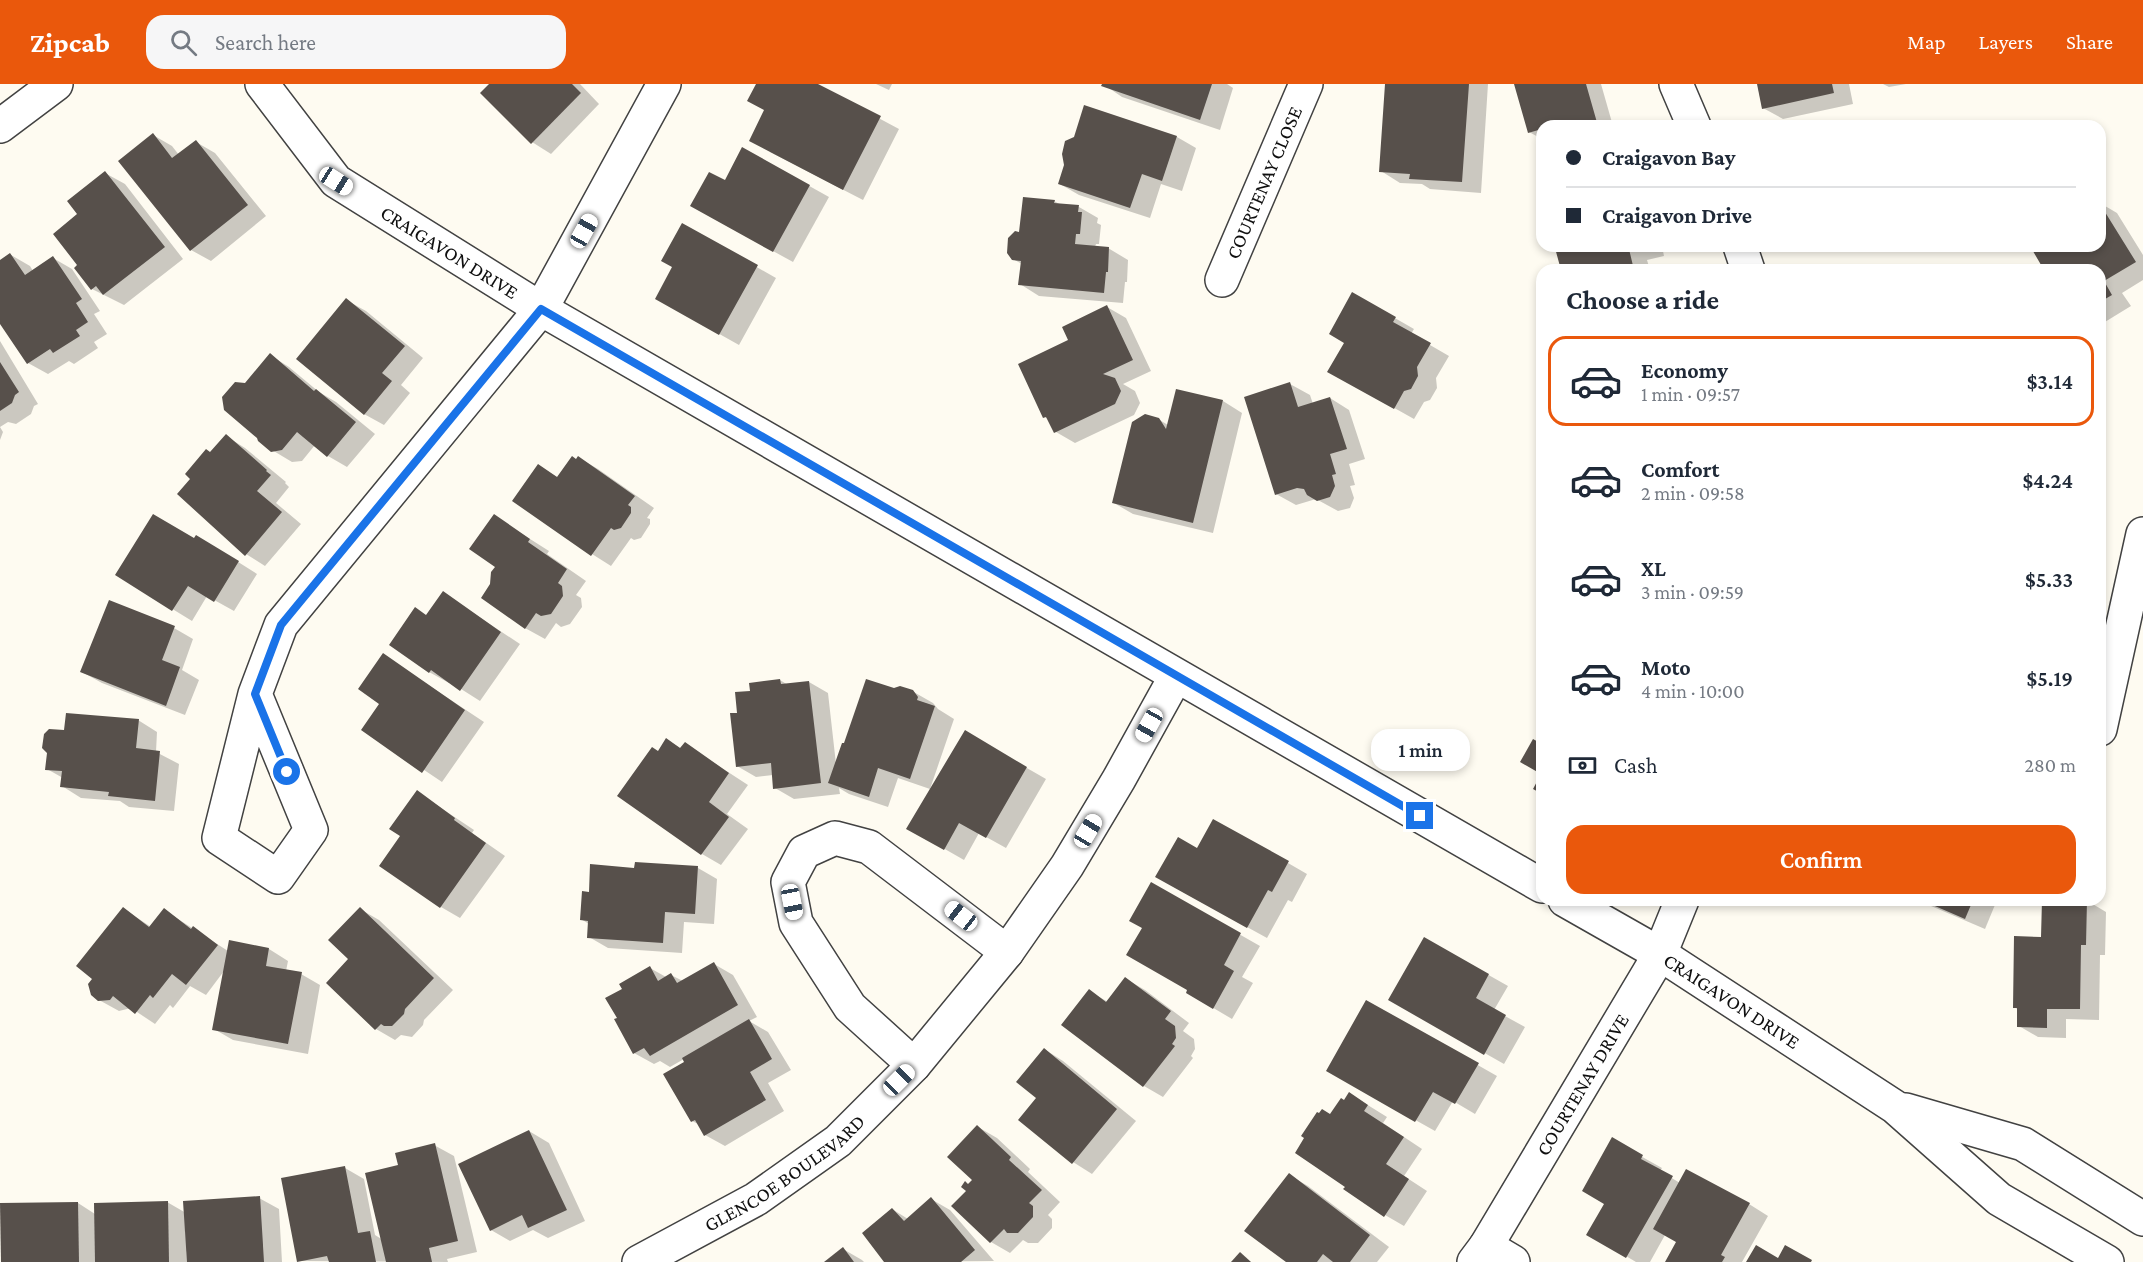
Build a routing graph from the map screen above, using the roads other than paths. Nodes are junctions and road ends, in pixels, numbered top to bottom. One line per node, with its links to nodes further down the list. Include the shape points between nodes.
1 (56, 84): 7 (street)
2 (262, 84): 9 (street, CRAIGAVON DRIVE, via 336,181)
3 (664, 84): 9 (street)
4 (1306, 84): 8 (street, COURTENAY CLOSE)
5 (1676, 84): 6 (street)
6 (1691, 120)
7 (0, 126)
8 (1222, 280)
9 (541, 309): 11 (street, CRAIGAVON DRIVE); 12 (street, via 281,625)
10 (2143, 534): 13 (street)
11 (1176, 676): 14 (street, CRAIGAVON DRIVE); 17 (street, GLENCOE BOULEVARD, via 1067,866)
12 (255, 694): 12 (street, via 219,838 278,877 311,830)
13 (2106, 702)
14 (1536, 883)
15 (1576, 906): 18 (street, CRAIGAVON DRIVE)
16 (1680, 906): 18 (street, COURTENAY DRIVE)
17 (1007, 952): 19 (street, GLENCOE BOULEVARD); 19 (street, via 869,847 835,838 804,852 788,882 796,923 850,1007)
18 (1660, 954): 20 (street, CRAIGAVON DRIVE); 22 (street, COURTENAY DRIVE)
19 (914, 1065): 23 (street, GLENCOE BOULEVARD, via 838,1141 756,1199)
20 (1895, 1107): 21 (street, CRAIGAVON DRIVE, via 2023,1144); 24 (street, CRAIGAVON DRIVE, via 1999,1199)
21 (2143, 1219)
22 (1491, 1257)
23 (639, 1262)
24 (2107, 1262)

